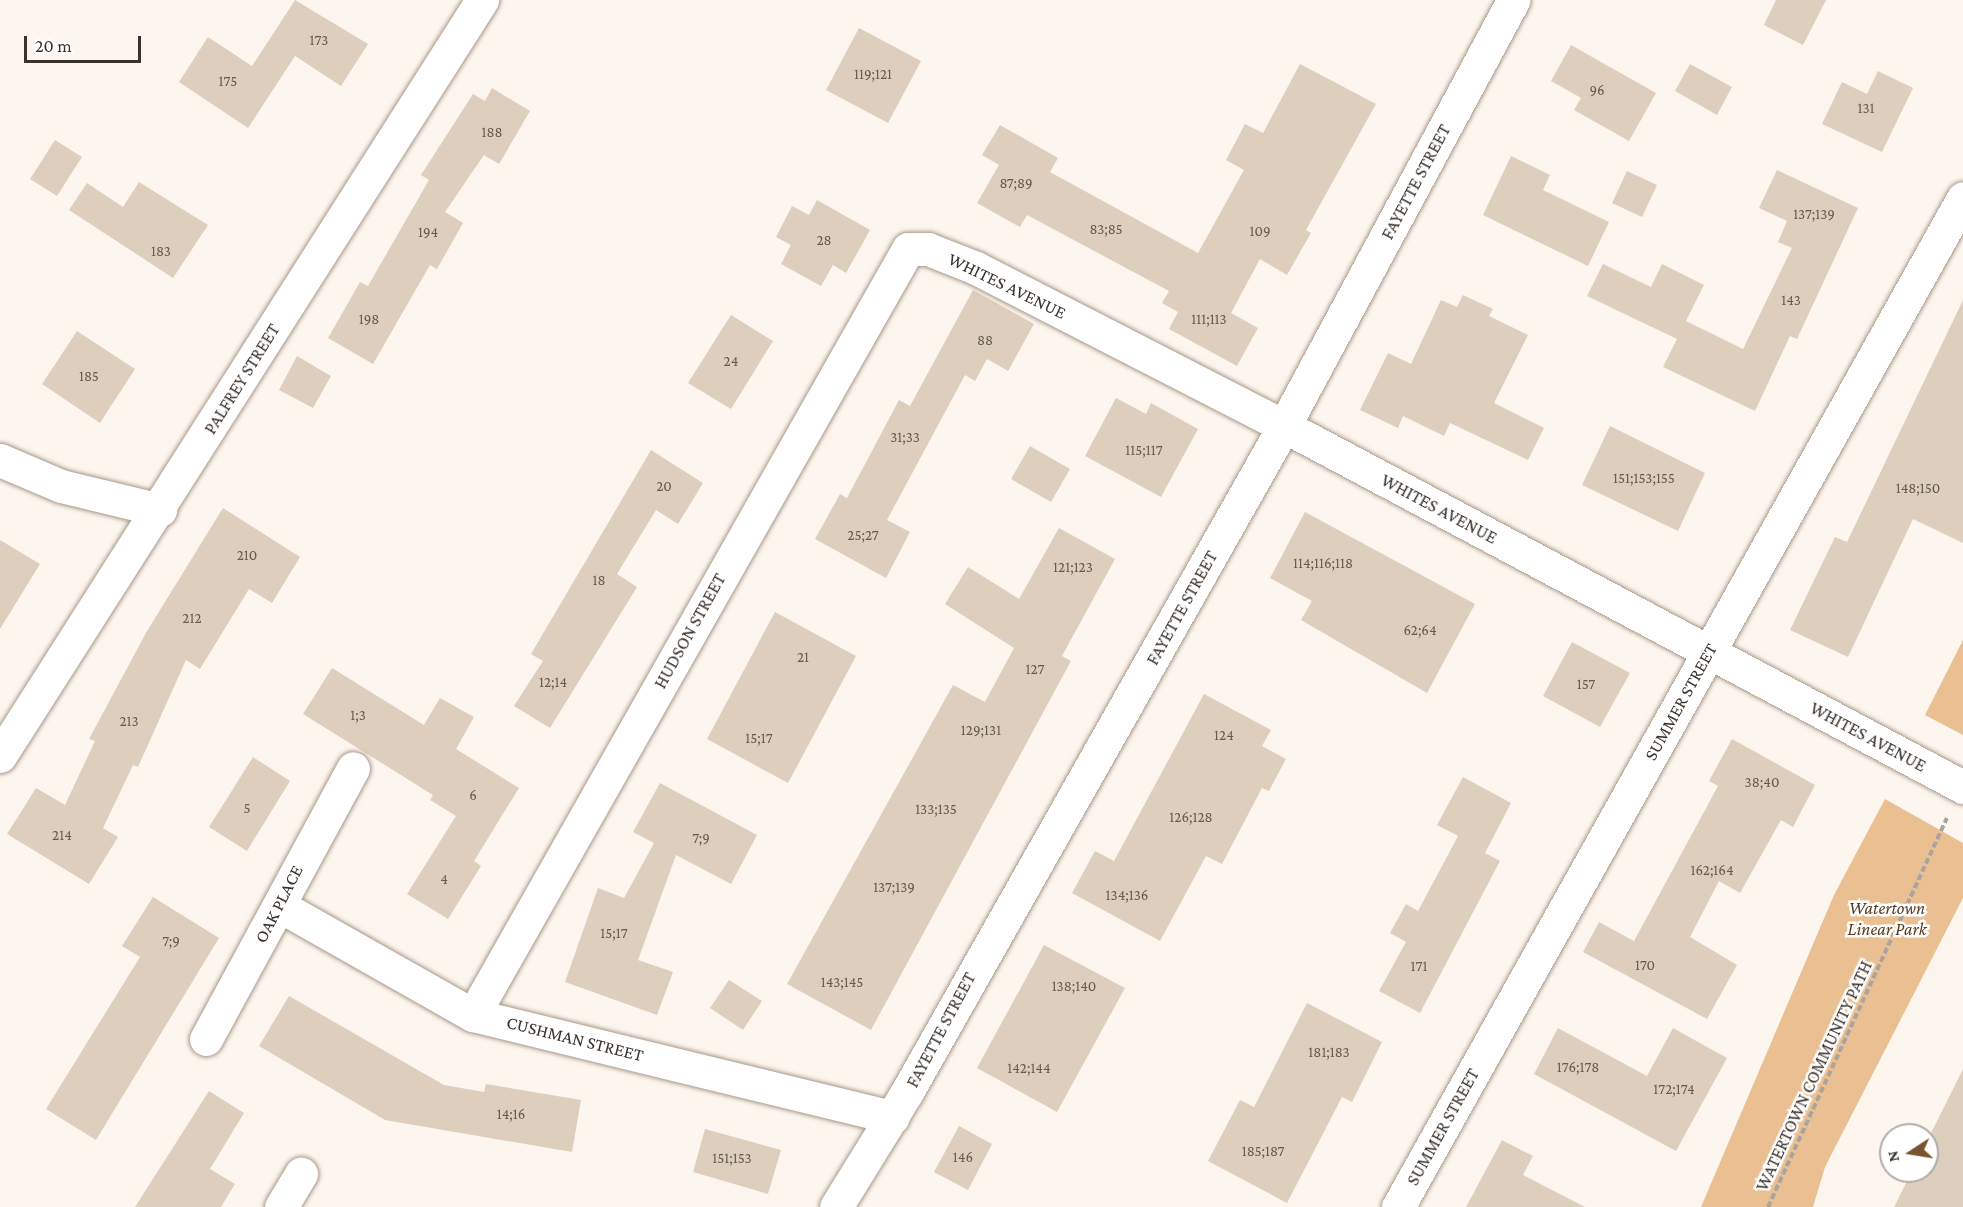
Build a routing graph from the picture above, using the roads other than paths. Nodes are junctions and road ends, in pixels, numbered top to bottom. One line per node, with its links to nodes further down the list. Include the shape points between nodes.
1 (482, 0): 7 (street, PALFREY STREET)
2 (1513, 0): 5 (street, FAYETTE STREET)
3 (1963, 198): 8 (street, SUMMER STREET)
4 (908, 249): 5 (street, WHITES AVENUE, via 928,249 976,268); 13 (street, HUDSON STREET)
5 (1284, 426): 8 (street, WHITES AVENUE); 15 (street, FAYETTE STREET)
6 (0, 460): 7 (street, via 61,486)
7 (160, 510): 9 (street, PALFREY STREET)
8 (1708, 652): 11 (street, WHITES AVENUE); 19 (street, SUMMER STREET)
9 (0, 756)
10 (353, 768): 12 (street, OAK PLACE)
11 (1963, 787)
12 (280, 906): 13 (street, CUSHMAN STREET); 14 (street, OAK PLACE)
13 (473, 1015): 15 (street, CUSHMAN STREET)
14 (206, 1039)
15 (893, 1117): 18 (street, FAYETTE STREET)
16 (301, 1174): 17 (street)
17 (281, 1207)
18 (836, 1207)
19 (1398, 1207)

